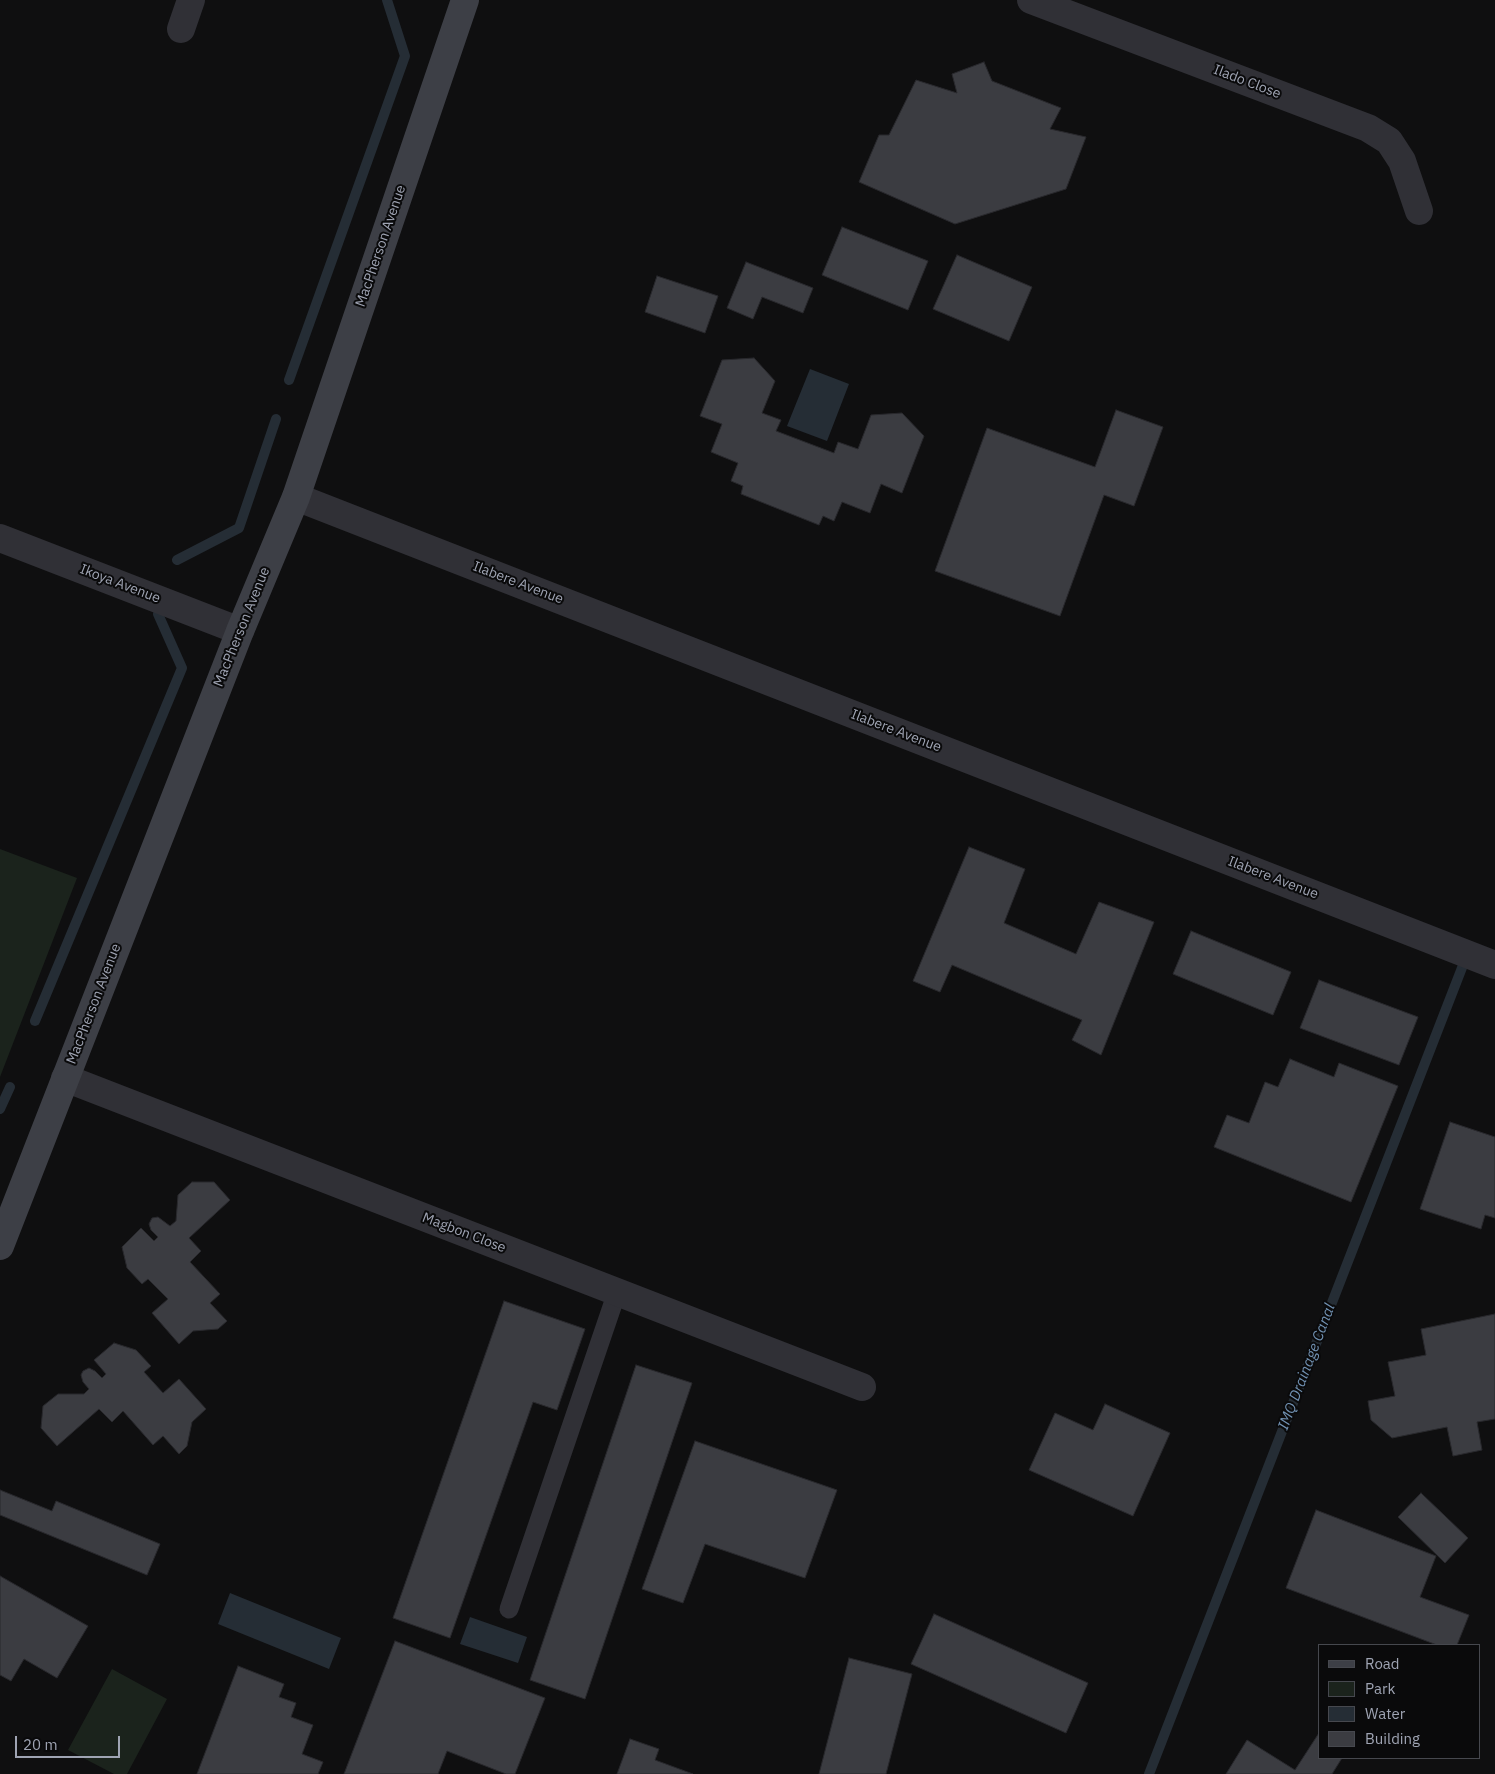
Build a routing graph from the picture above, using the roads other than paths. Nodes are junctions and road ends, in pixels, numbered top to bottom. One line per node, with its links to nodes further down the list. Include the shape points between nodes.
1 (191, 0): 4 (street)
2 (464, 0): 6 (street, MacPherson Avenue)
3 (1031, 0): 5 (street, Ilado Close, via 1368,128 1389,141 1398,154)
4 (181, 29)
5 (1419, 211)
6 (296, 497): 8 (street, MacPherson Avenue); 9 (street, Ilabere Avenue)
7 (0, 538): 8 (street, Ikoya Avenue)
8 (240, 631): 10 (street, MacPherson Avenue)
9 (1495, 965)
10 (65, 1078): 11 (street, MacPherson Avenue); 12 (street, Magbon Close)
11 (1, 1239)
12 (617, 1292): 13 (street, Magbon Close); 14 (lane)
13 (862, 1387)
14 (508, 1609)

